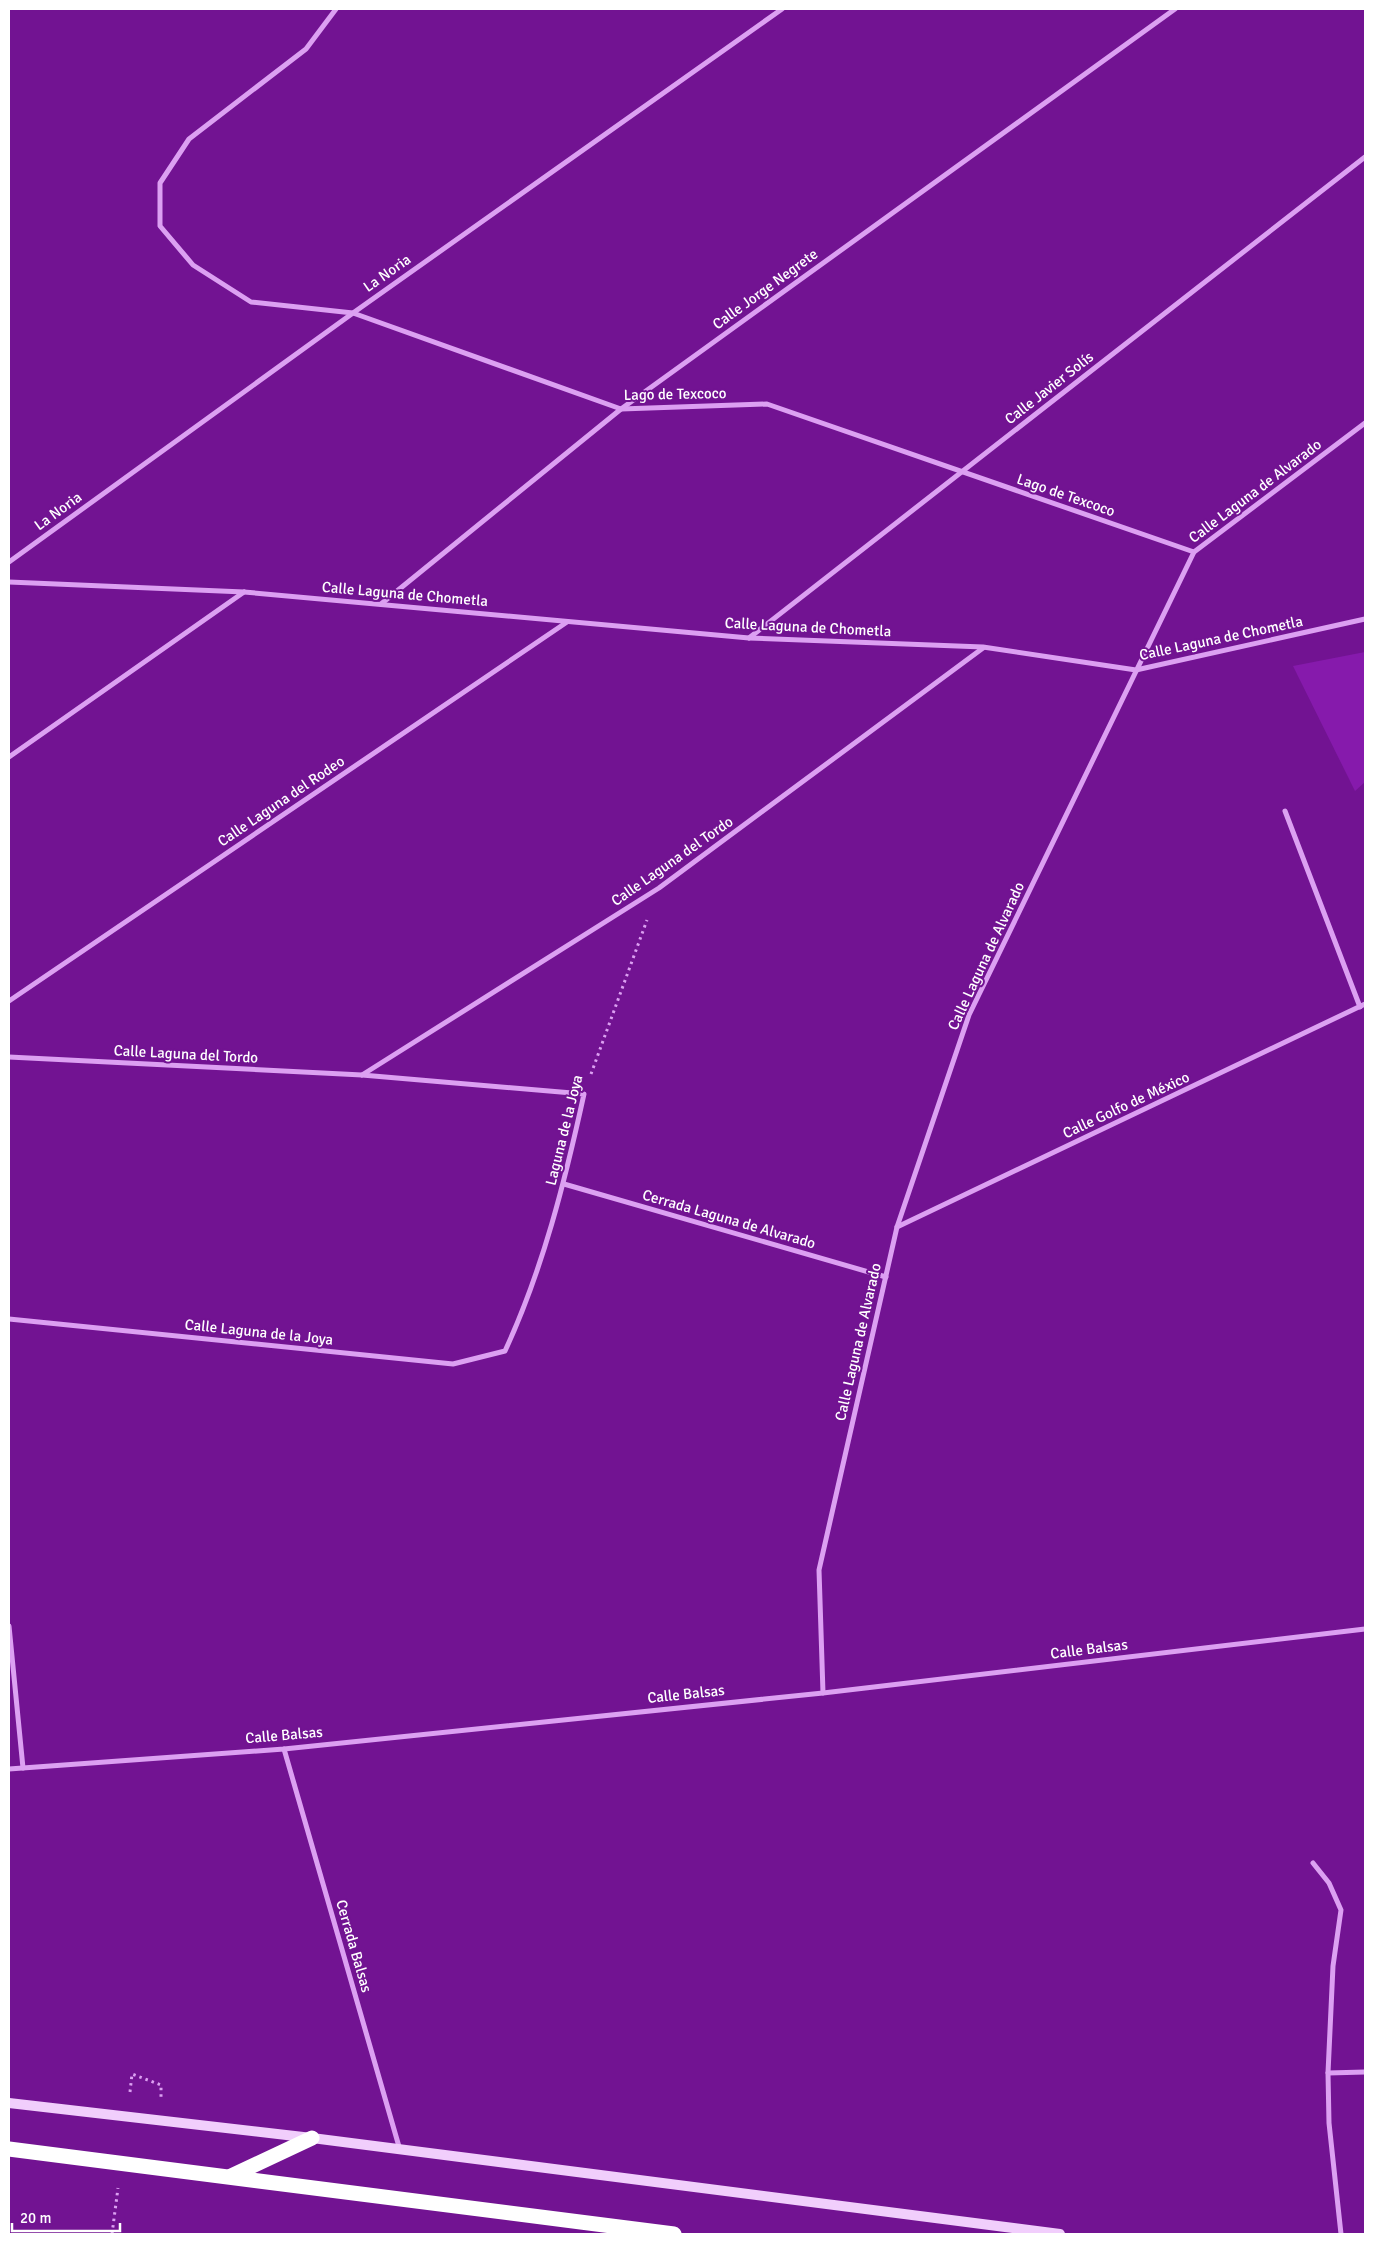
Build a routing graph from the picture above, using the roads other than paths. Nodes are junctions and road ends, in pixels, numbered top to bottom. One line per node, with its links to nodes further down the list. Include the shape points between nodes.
1 (336, 9): 5 (street, Lago de Texcoco, via 306,49 189,139 160,183 160,226 193,265 251,302)
2 (782, 9): 5 (street, La Noria)
3 (1175, 9): 6 (street, Calle Jorge Negrete)
4 (1365, 157): 8 (street, Calle Javier Solís)
5 (353, 313): 6 (street, Lago de Texcoco); 10 (street, La Noria)
6 (621, 409): 8 (street, Lago de Texcoco, via 767,404); 13 (street, Calle Jorge Negrete)
7 (1365, 424): 9 (street, Calle Laguna de Alvarado)
8 (961, 473): 9 (street, Lago de Texcoco); 16 (street, Calle Javier Solís)
9 (1194, 552): 18 (street, Calle Laguna de Alvarado)
10 (9, 562)
11 (9, 582): 12 (street, Calle Laguna de Chometla)
12 (244, 592): 13 (street, Calle Laguna de Chometla); 19 (street)
13 (381, 605): 15 (street, Calle Laguna de Chometla)
14 (1365, 619): 18 (street, Calle Laguna de Chometla)
15 (568, 622): 16 (street, Calle Laguna de Chometla); 21 (street, Calle Laguna del Rodeo)
16 (749, 638): 17 (street, Calle Laguna de Chometla)
17 (983, 647): 18 (street, Calle Laguna de Chometla); 24 (street, Calle Laguna del Tordo, via 659,888)
18 (1136, 670): 27 (street, Calle Laguna de Alvarado, via 969,1015)
19 (9, 757)
20 (1285, 811): 22 (street)
21 (9, 1001)
22 (1363, 1006): 27 (street, Calle Golfo de México)
23 (9, 1057): 24 (street, Calle Laguna del Tordo)
24 (362, 1075): 25 (street, Calle Laguna del Tordo)
25 (584, 1094): 26 (street, Laguna de la Joya)
26 (564, 1184): 28 (street, Cerrada Laguna de Alvarado); 30 (street, Laguna de la Joya, via 522,1315)
27 (897, 1227): 28 (street, Calle Laguna de Alvarado)
28 (886, 1277): 33 (street, Calle Laguna de Alvarado, via 818,1570)
29 (9, 1319): 30 (street, Calle Laguna de la Joya, via 453,1364)
30 (505, 1351)
31 (9, 1626): 35 (street)
32 (1365, 1629): 33 (street, Calle Balsas)
33 (823, 1693): 34 (street, Calle Balsas)
34 (284, 1748): 35 (street, Calle Balsas); 43 (street, Cerrada Balsas)
35 (23, 1768): 36 (street, Calle Balsas)
36 (9, 1769)
37 (1313, 1863): 39 (street, via 1330,1883 1341,1910 1333,1966)
38 (1365, 2072): 39 (street)
39 (1328, 2073): 47 (street, via 1329,2123)
40 (9, 2102): 41 (main road)
41 (312, 2138): 43 (main road); 44 (highway)
42 (9, 2149): 44 (highway)
43 (400, 2151): 46 (main road)
44 (231, 2176): 45 (highway)
45 (674, 2234)
46 (1060, 2234)
47 (1342, 2234)

